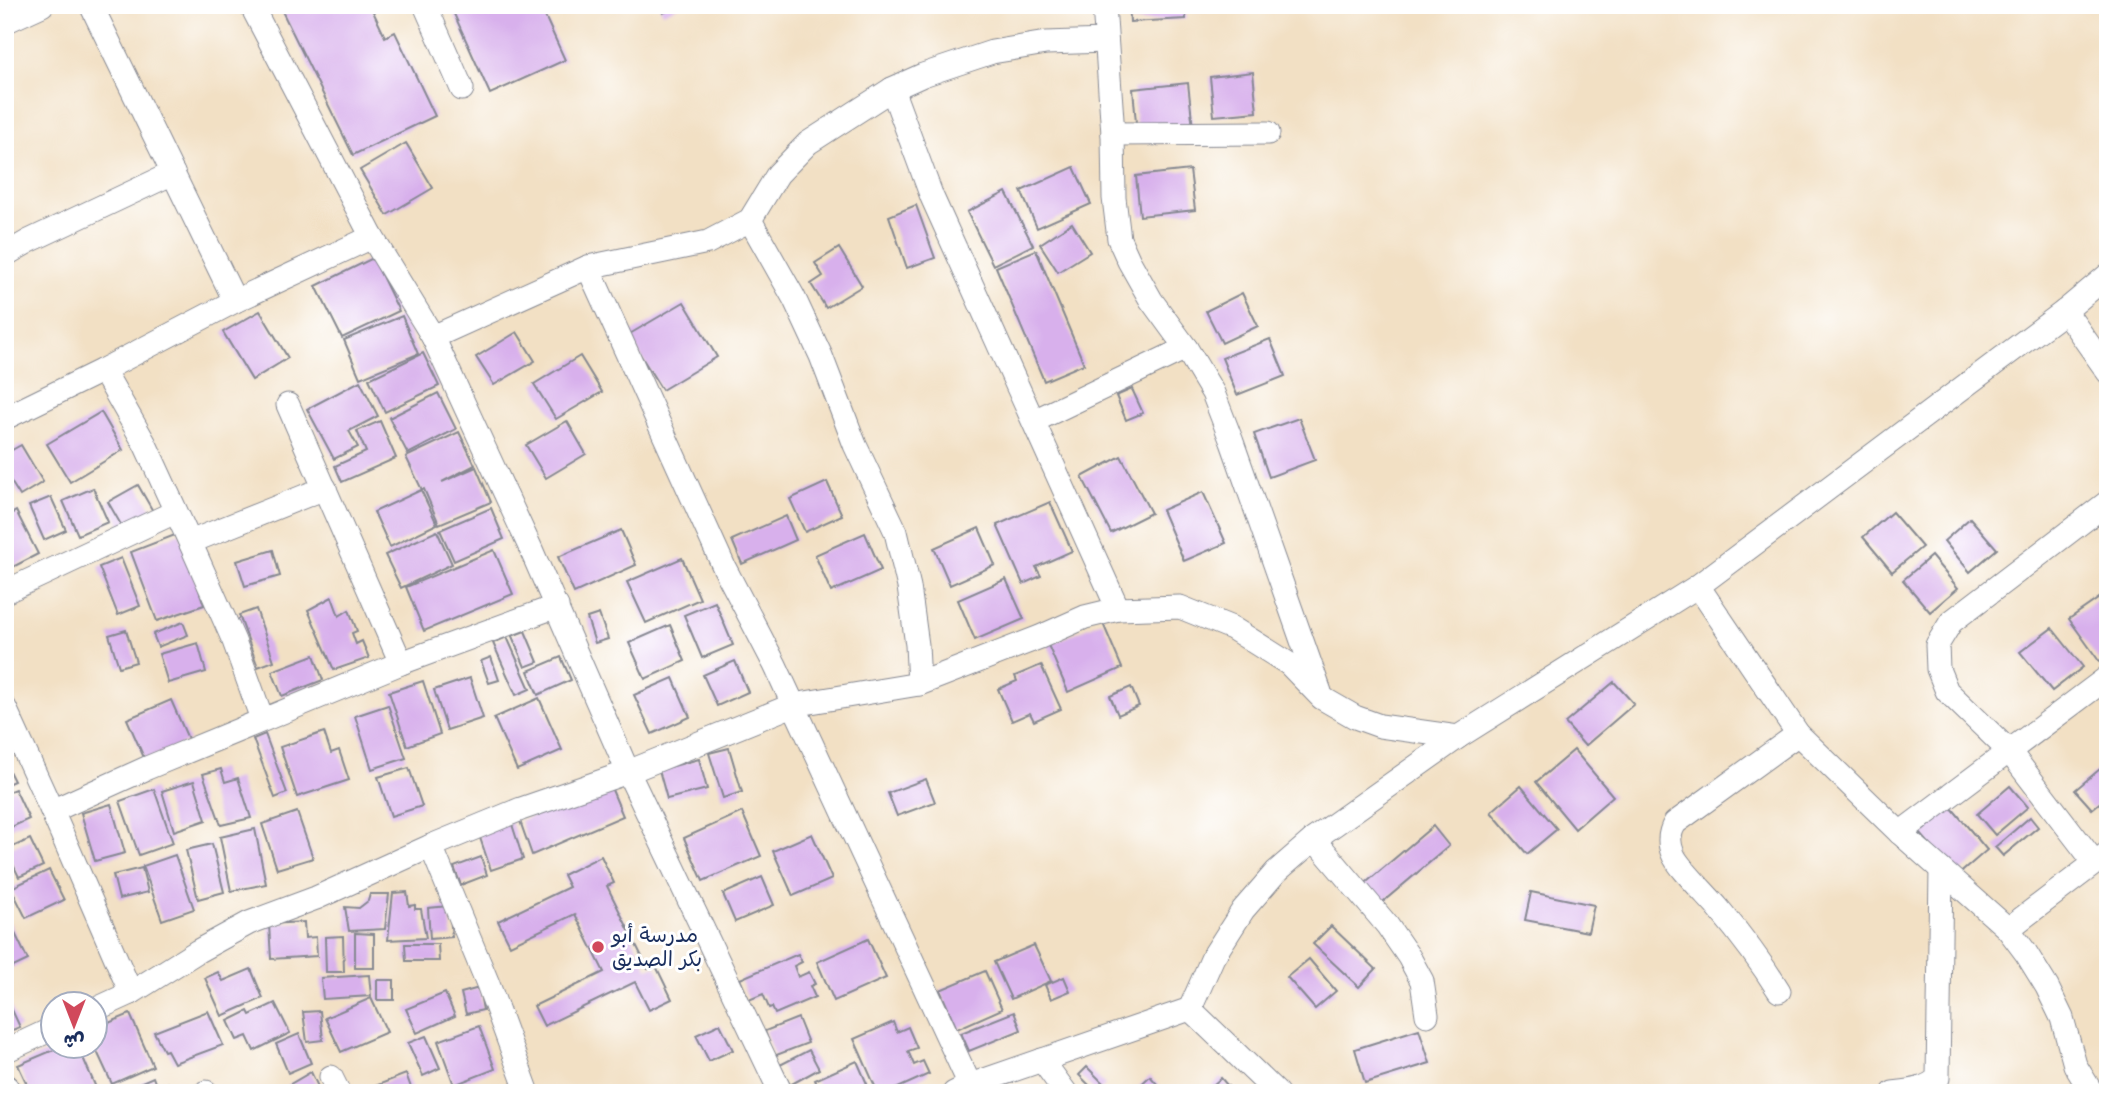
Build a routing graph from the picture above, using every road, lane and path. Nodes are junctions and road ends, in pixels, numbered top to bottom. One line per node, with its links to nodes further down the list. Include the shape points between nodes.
1 (42, 5): 6 (street)
2 (91, 5): 12 (street)
3 (251, 5): 14 (street)
4 (425, 5): 8 (street)
5 (1104, 5): 7 (street)
6 (5, 22)
7 (1106, 41): 9 (street, via 1046,43 992,52); 11 (street)
8 (462, 89)
9 (892, 89): 13 (street, via 808,144 778,174); 26 (street, via 932,197)
10 (1268, 133): 11 (street)
11 (1113, 134): 21 (street, via 1119,239 1151,300)
12 (173, 173): 15 (street); 18 (street)
13 (750, 220): 16 (street, via 708,242); 37 (street, via 794,298 896,532 909,587)
14 (372, 237): 18 (street); 20 (street)
15 (5, 255)
16 (588, 267): 20 (street); 39 (street, via 724,567)
17 (2108, 275): 19 (street)
18 (235, 301): 22 (street)
19 (2065, 312): 23 (street); 31 (street)
20 (433, 337): 33 (street)
21 (1186, 348): 26 (street); 38 (street, via 1213,393 1227,429)
22 (103, 370): 25 (street); 29 (street, via 145,444)
23 (2108, 372)
24 (288, 405): 27 (street)
25 (8, 410)
26 (1034, 421): 34 (street)
27 (325, 488): 30 (street); 35 (street)
28 (2108, 502): 44 (street, via 1951,622 1937,645 1938,669 1947,691)
29 (175, 512): 30 (street); 32 (street)
30 (190, 542): 41 (street)
31 (1698, 586): 42 (street); 43 (street)
32 (5, 592)
33 (557, 607): 35 (street); 45 (street)
34 (1118, 609): 37 (street, via 1085,617); 38 (street, via 1180,607 1232,628 1289,664)
35 (401, 663): 41 (street)
36 (2108, 677): 44 (street)
37 (919, 684): 39 (street)
38 (1322, 698): 43 (street, via 1380,726)
39 (793, 705): 45 (street); 61 (street)
40 (5, 709): 46 (street)
41 (262, 719): 46 (street)
42 (1798, 734): 47 (street); 53 (street, via 1675,823 1669,841 1673,856 1762,963)
43 (1458, 737): 48 (street)
44 (2009, 751): 47 (street); 50 (street)
45 (628, 772): 49 (street); 63 (street)
46 (52, 811): 54 (street)
47 (1900, 833): 51 (street)
48 (1314, 839): 56 (street, via 1276,872 1244,910 1213,957); 57 (street, via 1409,957 1422,981)
49 (432, 846): 54 (street, via 249,923); 62 (street)
50 (2101, 858): 52 (street)
51 (1941, 870): 52 (street); 66 (street, via 1938,1078 1930,1085)
52 (2008, 929): 67 (street, via 2047,987 2062,1018 2075,1065)
53 (1779, 991)
54 (131, 993): 55 (street)
55 (108, 1004)
56 (1190, 1009): 60 (street); 65 (street)
57 (1427, 1015)
58 (38, 1036): 59 (street)
59 (5, 1051)
60 (1042, 1060): 61 (street); 64 (street)
61 (962, 1089)
62 (528, 1093)
63 (781, 1093)
64 (1066, 1093)
65 (1277, 1093)
66 (1893, 1093)
67 (2092, 1093)

